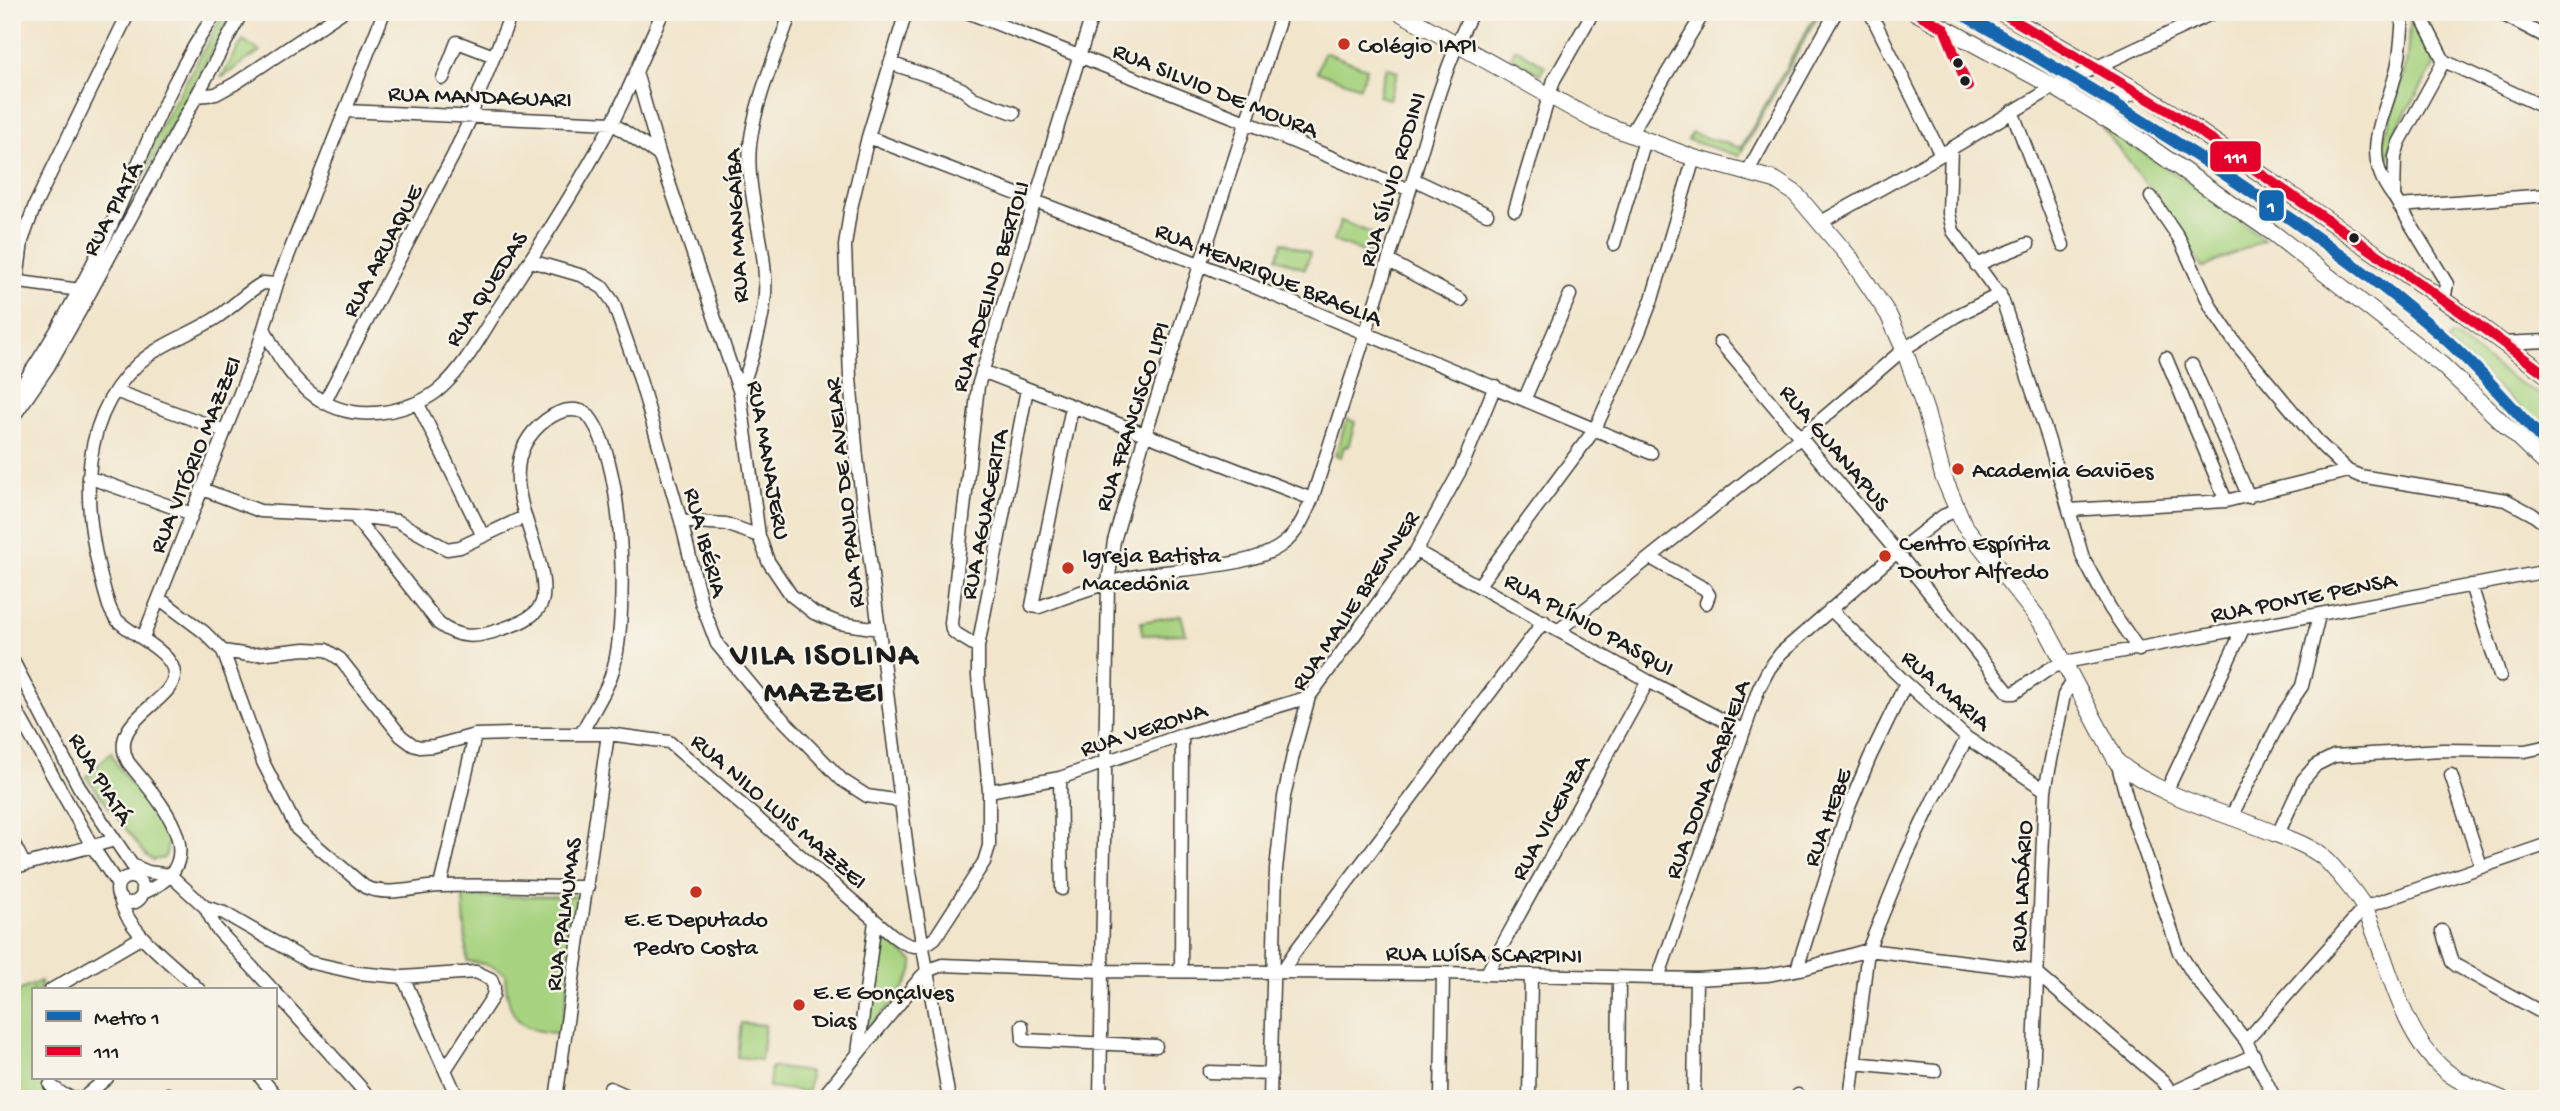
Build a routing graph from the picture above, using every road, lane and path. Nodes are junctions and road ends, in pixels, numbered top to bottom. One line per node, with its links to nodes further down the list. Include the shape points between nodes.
1 (129, 12): 67 (street, via 35,205)
2 (217, 12): 69 (street, RUA PIATÁ, via 164,102)
3 (242, 12): 37 (street, RUA PIATÁ)
4 (342, 12): 37 (street, via 236,83 216,94)
5 (384, 12): 39 (street, RUA VITÓRIO MAZZEI)
6 (512, 12): 27 (street, RUA ARUAQUE)
7 (663, 12): 32 (street, RUA QUEDAS)
8 (791, 12): 81 (street, RUA MANGAÍBA, via 750,144 765,294)
9 (906, 12): 30 (street, RUA PAULO DE AVELAR)
10 (967, 12): 28 (street, RUA SILVIO DE MOURA)
11 (1093, 12): 28 (street, RUA ADELINO BERTOLI)
12 (1282, 12): 44 (street, RUA FRANCISCO LIPI)
13 (1399, 12): 26 (main road)
14 (1472, 12): 26 (street, RUA SÍLVIO RODINI)
15 (1593, 12): 36 (street)
16 (1704, 12): 47 (street)
17 (1836, 12): 51 (street)
18 (1870, 12): 48 (street)
19 (1915, 12): 34 (main road)
20 (2000, 12): 31 (main road)
21 (2215, 12): 31 (street)
22 (2403, 12): 56 (street, via 2397,66 2375,144 2377,166)
23 (2419, 12): 29 (street)
24 (2498, 12): 25 (street)
25 (2548, 38)
26 (1457, 42): 36 (main road); 52 (street, RUA SÍLVIO RODINI)
27 (494, 56): 33 (street, via 457,42); 42 (street, RUA ARUAQUE)
28 (1080, 57): 44 (street, RUA SILVIO DE MOURA); 55 (street, RUA ADELINO BERTOLI)
29 (2444, 61): 38 (street); 56 (street, via 2399,143)
30 (890, 63): 41 (street); 46 (street, RUA PAULO DE AVELAR)
31 (2096, 67): 34 (street); 35 (main road)
32 (636, 72): 45 (street, RUA QUEDAS); 49 (street, RUA MANAJERU)
33 (443, 78)
34 (2054, 87): 40 (street); 43 (main road)
35 (2138, 91): 43 (main road, via 2117,97); 73 (main road)
36 (1549, 94): 47 (main road, via 1595,121); 57 (street)
37 (197, 96): 96 (street, RUA PIATÁ, via 65,336)
38 (2548, 108)
39 (346, 111): 42 (street, RUA MANDAGUARI); 68 (street, RUA VITÓRIO MAZZEI)
40 (2012, 111): 48 (street); 62 (street)
41 (1014, 113)
42 (472, 115): 45 (street, RUA MANDAGUARI); 93 (street, RUA ARUAQUE)
43 (2103, 118): 102 (main road, via 2273,233 2442,365)
44 (1246, 122): 52 (street, RUA SILVIO DE MOURA); 65 (street, RUA FRANCISCO LIPI)
45 (612, 123): 49 (street); 63 (street, RUA QUEDAS)
46 (868, 137): 55 (street, RUA HENRIQUE BRAGLIA); 130 (street, RUA PAULO DE AVELAR, via 845,246 850,378)
47 (1638, 138): 50 (main road); 60 (street)
48 (1946, 152): 59 (street); 66 (street, via 1953,231)
49 (660, 156): 83 (street, RUA MANAJERU)
50 (1695, 158): 51 (main road); 97 (street, via 1652,299)
51 (1748, 171): 59 (main road, via 1786,186)
52 (1412, 184): 58 (street, RUA SILVIO DE MOURA); 64 (street, RUA SÍLVIO RODINI)
53 (2548, 195): 56 (street)
54 (2151, 197): 103 (street, via 2179,237 2211,307 2234,341)
55 (1035, 202): 65 (street, RUA HENRIQUE BRAGLIA); 84 (street, RUA ADELINO BERTOLI)
56 (2396, 202): 73 (street, via 2447,284)
57 (1515, 210)
58 (1487, 214)
59 (1821, 222): 79 (main road, via 1871,286)
60 (1614, 244)
61 (2028, 244): 66 (street)
62 (2063, 245)
63 (531, 261): 94 (street, RUA QUEDAS, via 454,374); 114 (street, RUA IBÉRIA, via 594,281 613,302)
64 (1389, 261): 72 (street); 75 (street, RUA SÍLVIO RODINI)
65 (1202, 265): 75 (street, RUA HENRIQUE BRAGLIA); 99 (street, RUA FRANCISCO LIPI)
66 (1976, 265): 70 (street)
67 (14, 281): 69 (street)
68 (277, 284): 74 (street, RUA VITÓRIO MAZZEI); 89 (street, via 263,283 222,314 150,355)
69 (80, 290): 86 (street, RUA PIATÁ)
70 (2000, 294): 79 (street); 110 (street)
71 (1570, 295): 91 (street)
72 (1461, 300)
73 (2444, 300): 78 (main road)
74 (264, 328): 93 (street, RUA QUEDAS, via 299,384); 98 (street, RUA VITÓRIO MAZZEI)
75 (1365, 335): 87 (street, RUA HENRIQUE BRAGLIA); 107 (street, RUA SÍLVIO RODINI)
76 (2548, 341): 78 (street)
77 (1720, 342): 100 (street, RUA GUANAPUS)
78 (2501, 343): 85 (main road)
79 (1904, 349): 100 (street); 109 (main road)
80 (2166, 358): 108 (street)
81 (751, 359): 83 (street); 90 (street, RUA MANGAÍBA)
82 (2192, 365): 106 (street)
83 (730, 366): 90 (street, RUA MANAJERU)
84 (982, 371): 88 (street); 134 (street, RUA ADELINO BERTOLI, via 951,623 952,630)
85 (2548, 376)
86 (19, 381): 92 (street, RUA PIATÁ)
87 (1495, 386): 91 (street, RUA HENRIQUE BRAGLIA); 118 (street, RUA MALIE BRENNER, via 1461,470)
88 (1027, 389): 95 (street); 134 (street, RUA AGUACERITA)
89 (115, 391): 98 (street); 104 (street, via 94,436)
90 (740, 393): 117 (street, RUA MANAJERU)
91 (1525, 398): 97 (street, RUA HENRIQUE BRAGLIA)
92 (12, 399)
93 (324, 403): 94 (street, RUA QUEDAS, via 341,411 365,413)
94 (418, 404): 116 (street)
95 (1072, 407): 99 (street); 122 (street, RUA SÍLVIO RODINI, via 1031,606)
96 (12, 419)
97 (1595, 429): 101 (street, RUA HENRIQUE BRAGLIA); 123 (street)
98 (225, 431): 105 (street, RUA VITÓRIO MAZZEI)
99 (1145, 435): 107 (street); 122 (street, RUA FRANCISCO LIPI, via 1114,541)
100 (1801, 437): 119 (street, RUA GUANAPUS); 120 (street)
101 (1651, 453)
102 (2548, 466)
103 (2348, 471): 106 (street); 115 (street, via 2506,500)
104 (88, 477): 111 (street); 133 (street, via 91,518 109,606 120,623)
105 (202, 489): 111 (street, RUA VITÓRIO MAZZEI); 112 (street, via 260,511)
106 (2249, 497): 108 (street)
107 (1312, 499): 122 (street, RUA SÍLVIO RODINI, via 1295,533 1273,550 1235,562)
108 (2226, 501): 110 (street)
109 (1957, 510): 119 (street, RUA DONA GABRIELA); 138 (main road, via 1986,555 2045,627)
110 (2069, 510): 135 (street, via 2094,581)
111 (192, 514): 125 (street, RUA VITÓRIO MAZZEI)
112 (354, 516): 113 (street, via 439,624 466,637 532,616 542,601 541,567); 116 (street, via 403,523 447,548)
113 (524, 517): 116 (street); 146 (street, via 518,465 529,436 562,411 586,413 598,431 611,475 621,594 613,671)
114 (681, 520): 117 (street, via 726,524); 159 (street, RUA IBÉRIA, via 711,632 726,657 842,780 867,796)
115 (2548, 526)
116 (483, 536)
117 (759, 536): 130 (street, RUA MANAJERU, via 781,583 814,613 839,623)
118 (1416, 551): 123 (street, RUA PLÍNIO PASQUI); 143 (street, RUA MALIE BRENNER)
119 (1897, 552): 127 (street, RUA DONA GABRIELA); 138 (street, RUA GUANAPUS, via 2009,692)
120 (1651, 558): 126 (street, via 1709,592); 132 (street)
121 (2548, 571): 124 (street, RUA PONTE PENSA)
122 (1108, 583): 153 (street, RUA FRANCISCO LIPI)
123 (1479, 585): 129 (street, RUA PLÍNIO PASQUI)
124 (2471, 585): 128 (street, RUA PONTE PENSA); 139 (street)
125 (160, 598): 133 (street, RUA VITÓRIO MAZZEI); 136 (street)
126 (1706, 604)
127 (1830, 609): 142 (street, RUA MARIA); 145 (street, RUA DONA GABRIELA, via 1769,669)
128 (2319, 615): 131 (street, RUA PONTE PENSA); 160 (street, via 2302,686)
129 (1544, 621): 132 (street, RUA PLÍNIO PASQUI); 186 (street)
130 (879, 629): 159 (street, RUA PAULO DE AVELAR)
131 (2243, 629): 135 (street, RUA PONTE PENSA); 158 (street)
132 (1559, 630): 141 (street, RUA PLÍNIO PASQUI)
133 (143, 638): 169 (street, via 171,664 174,679 131,726 123,748 128,762 175,826 177,857)
134 (978, 647): 157 (street, RUA AGUACERITA)
135 (2139, 650): 138 (street, RUA PONTE PENSA)
136 (223, 651): 148 (street, RUA NILO LUIS MAZZEI, via 249,655 326,650 340,659 392,726 413,745 434,746); 172 (street, via 263,762 303,836 374,891)
137 (12, 659): 163 (street, RUA PIATÁ, via 79,787)
138 (2065, 662): 140 (main road)
139 (2500, 676)
140 (2074, 680): 152 (main road); 156 (street, RUA LADÁRIO, via 2064,695)
141 (1648, 681): 145 (street, RUA PLÍNIO PASQUI); 191 (street, RUA VICENZA)
142 (1906, 683): 150 (street, RUA MARIA); 185 (street, RUA HEBE, via 1846,814)
143 (1309, 697): 149 (street, RUA VERONA); 186 (street, RUA MALIE BRENNER, via 1284,797 1276,869)
144 (12, 703): 165 (street, RUA PIATÁ)
145 (1744, 731): 196 (street, RUA DONA GABRIELA)
146 (581, 734): 147 (street, RUA NILO LUIS MAZZEI); 148 (street, RUA NILO LUIS MAZZEI)
147 (608, 734): 173 (street, RUA PALMUMAS); 180 (street, RUA NILO LUIS MAZZEI, via 674,745)
148 (475, 735): 172 (street)
149 (1182, 735): 153 (street, RUA VERONA); 189 (street)
150 (1967, 738): 156 (street, RUA MARIA); 184 (street, via 1906,857)
151 (2548, 746): 161 (street, via 2525,751 2334,756 2316,765 2303,780)
152 (2117, 761): 158 (main road); 204 (street, via 2179,953)
153 (1106, 762): 155 (street, RUA VERONA); 188 (street, RUA FRANCISCO LIPI)
154 (2451, 775): 168 (street)
155 (1060, 778): 157 (street, RUA VERONA); 174 (street)
156 (2045, 790): 192 (street, RUA LADÁRIO)
157 (989, 791): 183 (street, RUA AGUACERITA, via 990,839 984,862 935,938)
158 (2166, 792): 160 (main road)
159 (901, 801): 183 (street, RUA PAULO DE AVELAR)
160 (2232, 816): 161 (main road)
161 (2278, 834): 179 (main road, via 2324,858)
162 (12, 840): 167 (street)
163 (114, 840): 165 (street); 166 (street, RUA PIATÁ)
164 (2548, 844): 168 (street)
165 (92, 846): 167 (street); 171 (street, RUA PIATÁ)
166 (132, 865): 169 (street); 170 (street, RUA PIATÁ)
167 (18, 866)
168 (2481, 866): 179 (street)
169 (170, 875): 175 (street); 178 (street)
170 (138, 880): 171 (street, via 124,878); 175 (street)
171 (118, 885): 176 (street)
172 (440, 886): 173 (street)
173 (588, 887): 224 (street, RUA PALMUMAS)
174 (1062, 889)
175 (143, 893): 177 (street)
176 (120, 899): 177 (street); 182 (street)
177 (133, 903): 182 (street)
178 (205, 907): 194 (street, via 224,913 309,962); 200 (street, via 216,928)
179 (2365, 907): 204 (street); 238 (main road, via 2413,1032 2441,1068)
180 (875, 921): 183 (street, RUA NILO LUIS MAZZEI, via 907,946); 207 (street)
181 (2442, 931): 202 (street, via 2452,962)
182 (139, 933): 198 (street); 199 (street)
183 (923, 946): 187 (street, RUA PAULO DE AVELAR)
184 (1868, 950): 185 (street, RUA LUÍSA SCARPINI); 192 (street, RUA LUÍSA SCARPINI); 209 (street)
185 (1797, 969): 197 (street, RUA LUÍSA SCARPINI)
186 (1278, 970): 189 (street, RUA LUÍSA SCARPINI); 190 (street, RUA LUÍSA SCARPINI); 213 (street, RUA MALIE BRENNER)
187 (927, 971): 188 (street, RUA LUÍSA SCARPINI, via 958,964); 207 (street); 227 (street, RUA PAULO DE AVELAR)
188 (1101, 971): 189 (street, RUA LUÍSA SCARPINI); 205 (street, RUA FRANCISCO LIPI)
189 (1181, 971)
190 (1443, 972): 191 (street, RUA LUÍSA SCARPINI); 230 (street)
191 (1487, 973): 193 (street, RUA LUÍSA SCARPINI)
192 (2036, 973): 218 (street, via 2162,1080); 235 (street, RUA LADÁRIO)
193 (1531, 975): 195 (street, RUA LUÍSA SCARPINI); 231 (street)
194 (403, 977): 210 (street); 210 (street, via 469,971 484,974 493,983 492,999)
195 (1619, 978): 196 (street, RUA LUÍSA SCARPINI); 232 (street)
196 (1658, 978): 197 (street, RUA LUÍSA SCARPINI)
197 (1696, 979): 233 (street)
198 (54, 988)
199 (197, 988)
200 (271, 988)
201 (276, 993): 222 (street)
202 (2548, 1016)
203 (1022, 1026): 205 (street, via 1023,1040)
204 (2246, 1041): 208 (street)
205 (1100, 1045): 206 (street); 228 (street, RUA FRANCISCO LIPI)
206 (1156, 1046)
207 (858, 1054): 226 (street)
208 (2254, 1055): 218 (street); 237 (street)
209 (1854, 1063): 211 (street); 234 (street)
210 (445, 1070): 223 (street)
211 (1935, 1071)
212 (1209, 1072): 213 (street)
213 (1271, 1074): 229 (street, RUA MALIE BRENNER)
214 (104, 1080): 220 (street)
215 (263, 1080): 221 (street)
216 (49, 1081): 219 (street); 220 (street, via 64,1095)
217 (610, 1088): 225 (street)
218 (2174, 1096): 236 (street)
219 (49, 1099)
220 (80, 1099)
221 (279, 1099)
222 (371, 1099)
223 (458, 1099)
224 (556, 1099)
225 (635, 1099)
226 (821, 1099)
227 (949, 1099)
228 (1100, 1099)
229 (1270, 1099)
230 (1441, 1099)
231 (1529, 1099)
232 (1618, 1099)
233 (1694, 1099)
234 (1850, 1099)
235 (2032, 1099)
236 (2158, 1099)
237 (2275, 1099)
238 (2502, 1099)

